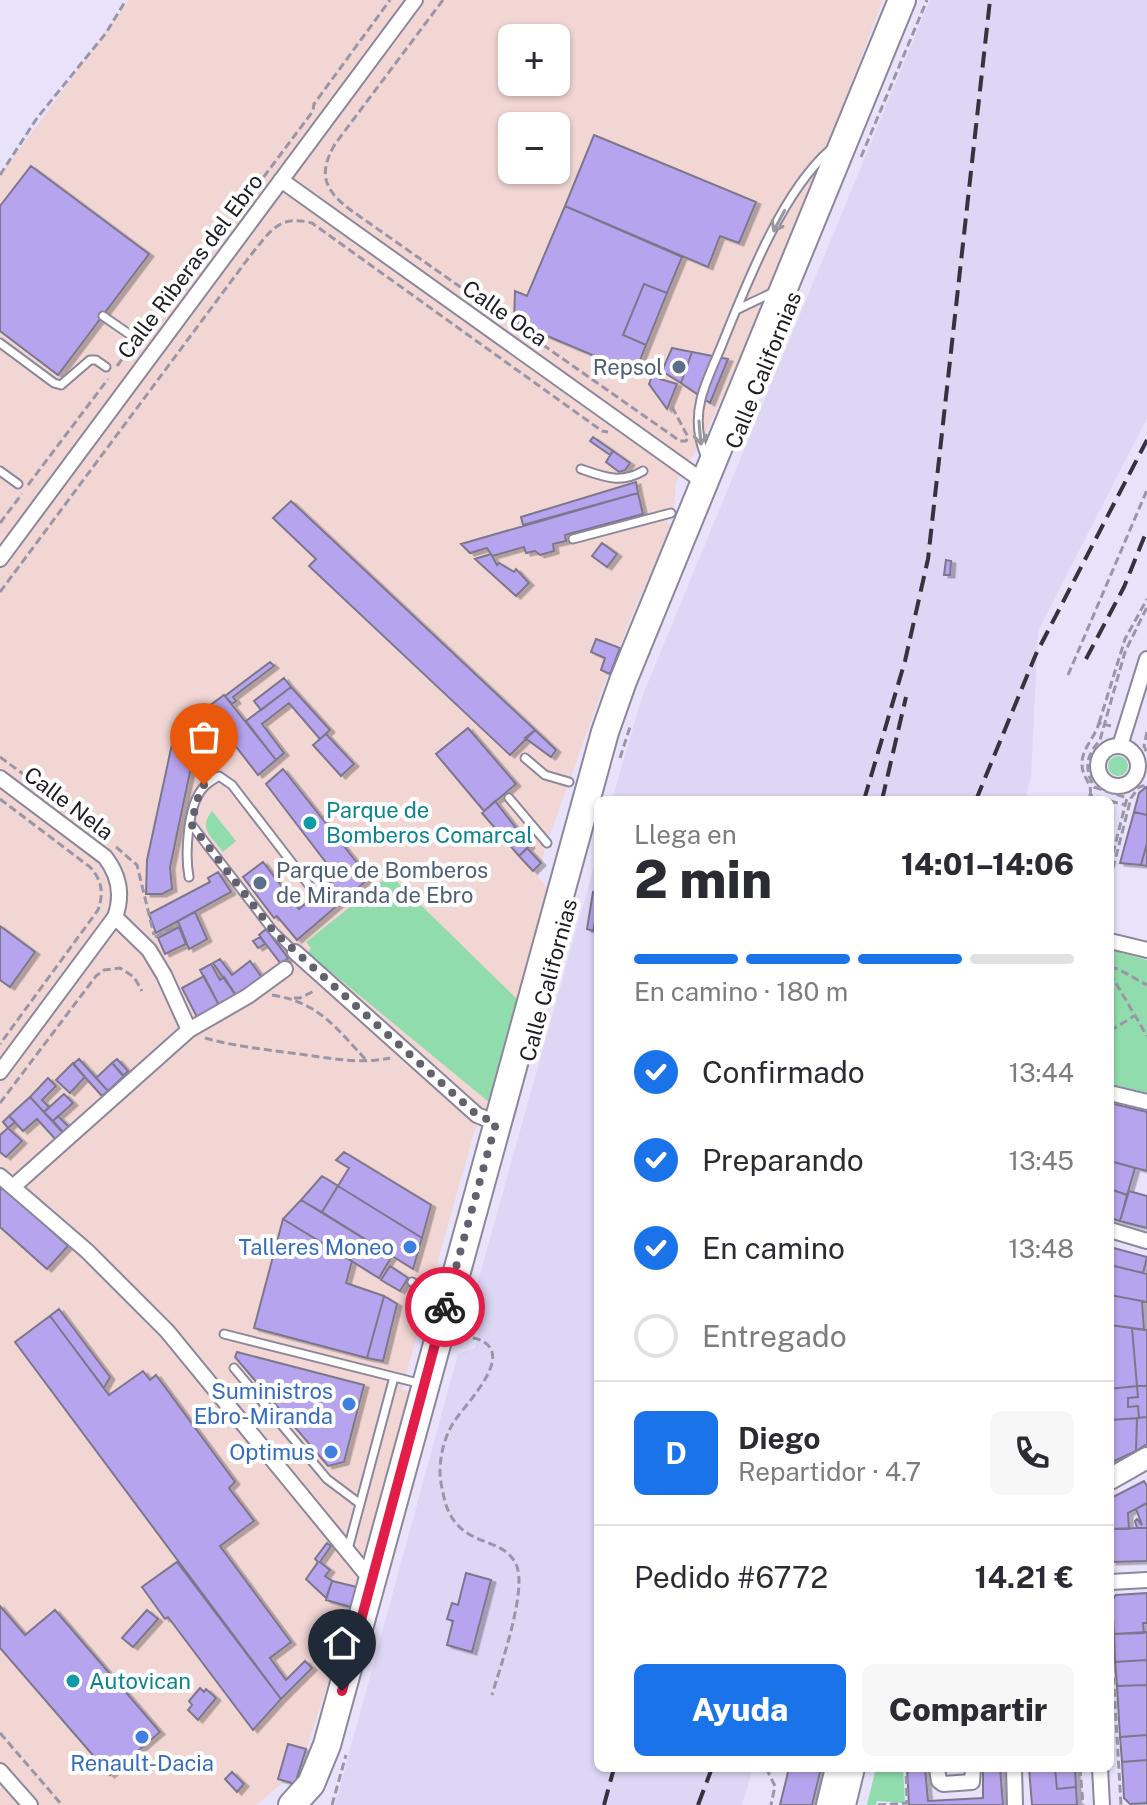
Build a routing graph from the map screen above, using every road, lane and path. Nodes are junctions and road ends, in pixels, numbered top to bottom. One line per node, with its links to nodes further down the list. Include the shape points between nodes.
1 (126, 0): 10 (path, via 106,33 43,108)
2 (390, 0): 29 (path, via 313,111)
3 (415, 0): 11 (street, Calle Riberas del Ebro)
4 (443, 0): 20 (path, via 335,144 325,169 327,185 337,200 365,220 686,441)
5 (902, 0): 8 (highway, Calle Californias)
6 (915, 0): 49 (highway, Calle Californias, via 626,707)
7 (927, 0): 9 (path)
8 (845, 141): 12 (lane, via 824,155); 13 (highway, Calle Californias)
9 (857, 166)
10 (0, 175)
11 (281, 180): 25 (street, Calle Oca); 31 (street, Calle Riberas del Ebro)
12 (793, 194): 13 (lane); 15 (lane, one-way to 15)
13 (812, 202): 14 (highway, Calle Californias)
14 (784, 289): 15 (lane); 25 (highway, Calle Californias)
15 (736, 310): 25 (lane, one-way to 25, via 701,397 699,442)
16 (103, 316): 17 (lane)
17 (129, 334)
18 (0, 343): 19 (lane, via 61,385 90,360)
19 (106, 367)
20 (671, 405)
21 (616, 435): 32 (path, via 602,431 312,223 284,221 250,256)
22 (581, 469): 24 (lane, via 617,480)
23 (0, 471): 26 (lane)
24 (643, 471)
25 (707, 474): 88 (highway, Calle Californias, via 605,732)
26 (18, 484)
27 (1147, 490): 36 (path)
28 (671, 513): 30 (lane)
29 (0, 523)
30 (573, 539)
31 (0, 559)
32 (0, 592)
33 (1147, 599): 38 (path, via 1125,639)
34 (1147, 607): 38 (path, via 1125,652)
35 (1147, 659): 39 (street)
36 (1068, 675)
37 (631, 722): 44 (path)
38 (1101, 724): 39 (path); 50 (path, via 1082,759); 51 (path, via 1100,740 1087,767 1094,787)
39 (1124, 730): 40 (path); 41 (street)
40 (1146, 734): 42 (path)
41 (1120, 746): 45 (street, via 1135,755); 51 (street, via 1106,749 1098,760)
42 (1147, 753)
43 (525, 758): 47 (lane, via 545,775)
44 (618, 764)
45 (1142, 772): 51 (street)
46 (0, 778): 63 (street, Calle Nela, via 110,864 119,886)
47 (569, 782)
48 (1147, 785): 55 (path)
49 (598, 796)
50 (1090, 796)
51 (1108, 796): 55 (path, via 1125,796)
52 (509, 798): 58 (lane)
53 (0, 799): 81 (path, via 90,867 102,888 98,910)
54 (1114, 799): 55 (path)
55 (1128, 805): 59 (path); 60 (path)
56 (594, 809): 88 (highway, Calle Californias)
57 (191, 824): 61 (lane, via 185,856); 62 (lane, via 204,785 219,776 226,779); 68 (lane)
58 (547, 843)
59 (1114, 852)
60 (1114, 863)
61 (189, 877)
62 (309, 885)
63 (115, 917): 79 (street, via 149,950); 84 (street)
64 (178, 925): 65 (path)
65 (155, 937)
66 (1114, 942): 67 (street)
67 (1147, 950)
68 (295, 952): 72 (street)
69 (1114, 968): 73 (path)
70 (285, 969): 75 (street)
71 (1114, 980): 77 (path)
72 (325, 981): 76 (path, via 311,993); 82 (street)
73 (1147, 985)
74 (142, 991): 87 (path, via 120,968 96,976)
75 (248, 996): 76 (path); 79 (street)
76 (290, 998): 83 (path, via 322,1015)
77 (1135, 1015): 78 (path); 80 (path)
78 (1114, 1028)
79 (191, 1029): 83 (path, via 222,1043); 90 (street)
80 (1147, 1036)
81 (0, 1044)
82 (411, 1056): 83 (path); 88 (street, via 477,1115)
83 (369, 1063)
84 (0, 1072)
85 (1114, 1094): 86 (street)
86 (1147, 1102)
87 (0, 1103)
88 (502, 1124): 94 (highway, Calle Californias); 95 (highway, Calle Californias)
89 (0, 1176): 90 (street)
90 (14, 1186): 103 (street, via 167,1331)
91 (1114, 1231): 92 (street)
92 (1147, 1241)
93 (412, 1282): 94 (lane)
94 (447, 1303): 99 (highway, Calle Californias)
95 (451, 1333): 108 (path, via 485,1342 491,1348 492,1367 446,1438 439,1475 443,1493 461,1531 504,1552 517,1566 519,1590); 123 (highway, Calle Californias)
96 (224, 1334): 98 (lane)
97 (234, 1368): 102 (lane, via 327,1479)
98 (394, 1377): 99 (lane); 102 (lane)
99 (424, 1384): 105 (highway, Calle Californias)
100 (1147, 1458): 101 (main road)
101 (1114, 1477)
102 (359, 1503): 103 (lane)
103 (347, 1551): 105 (street)
104 (1147, 1580): 106 (street)
105 (372, 1581): 122 (highway, Calle Californias, via 320,1765)
106 (1114, 1582)
107 (1114, 1685): 131 (path)
108 (492, 1695)
109 (0, 1733): 121 (path)
110 (0, 1771): 120 (street)
111 (768, 1772): 124 (path, via 775,1786)
112 (835, 1772): 125 (main road)
113 (853, 1772): 126 (main road)
114 (906, 1772): 127 (path, via 907,1803)
115 (938, 1772): 116 (street, via 943,1784 972,1782)
116 (973, 1772)
117 (1014, 1772): 128 (street)
118 (1080, 1772): 129 (path)
119 (1100, 1772): 130 (street)
120 (30, 1805)
121 (62, 1805)
122 (292, 1805)
123 (320, 1805)
124 (771, 1805)
125 (827, 1805)
126 (845, 1805)
127 (878, 1805)
128 (1015, 1805)
129 (1083, 1805)
130 (1102, 1805)
131 (1121, 1805)

